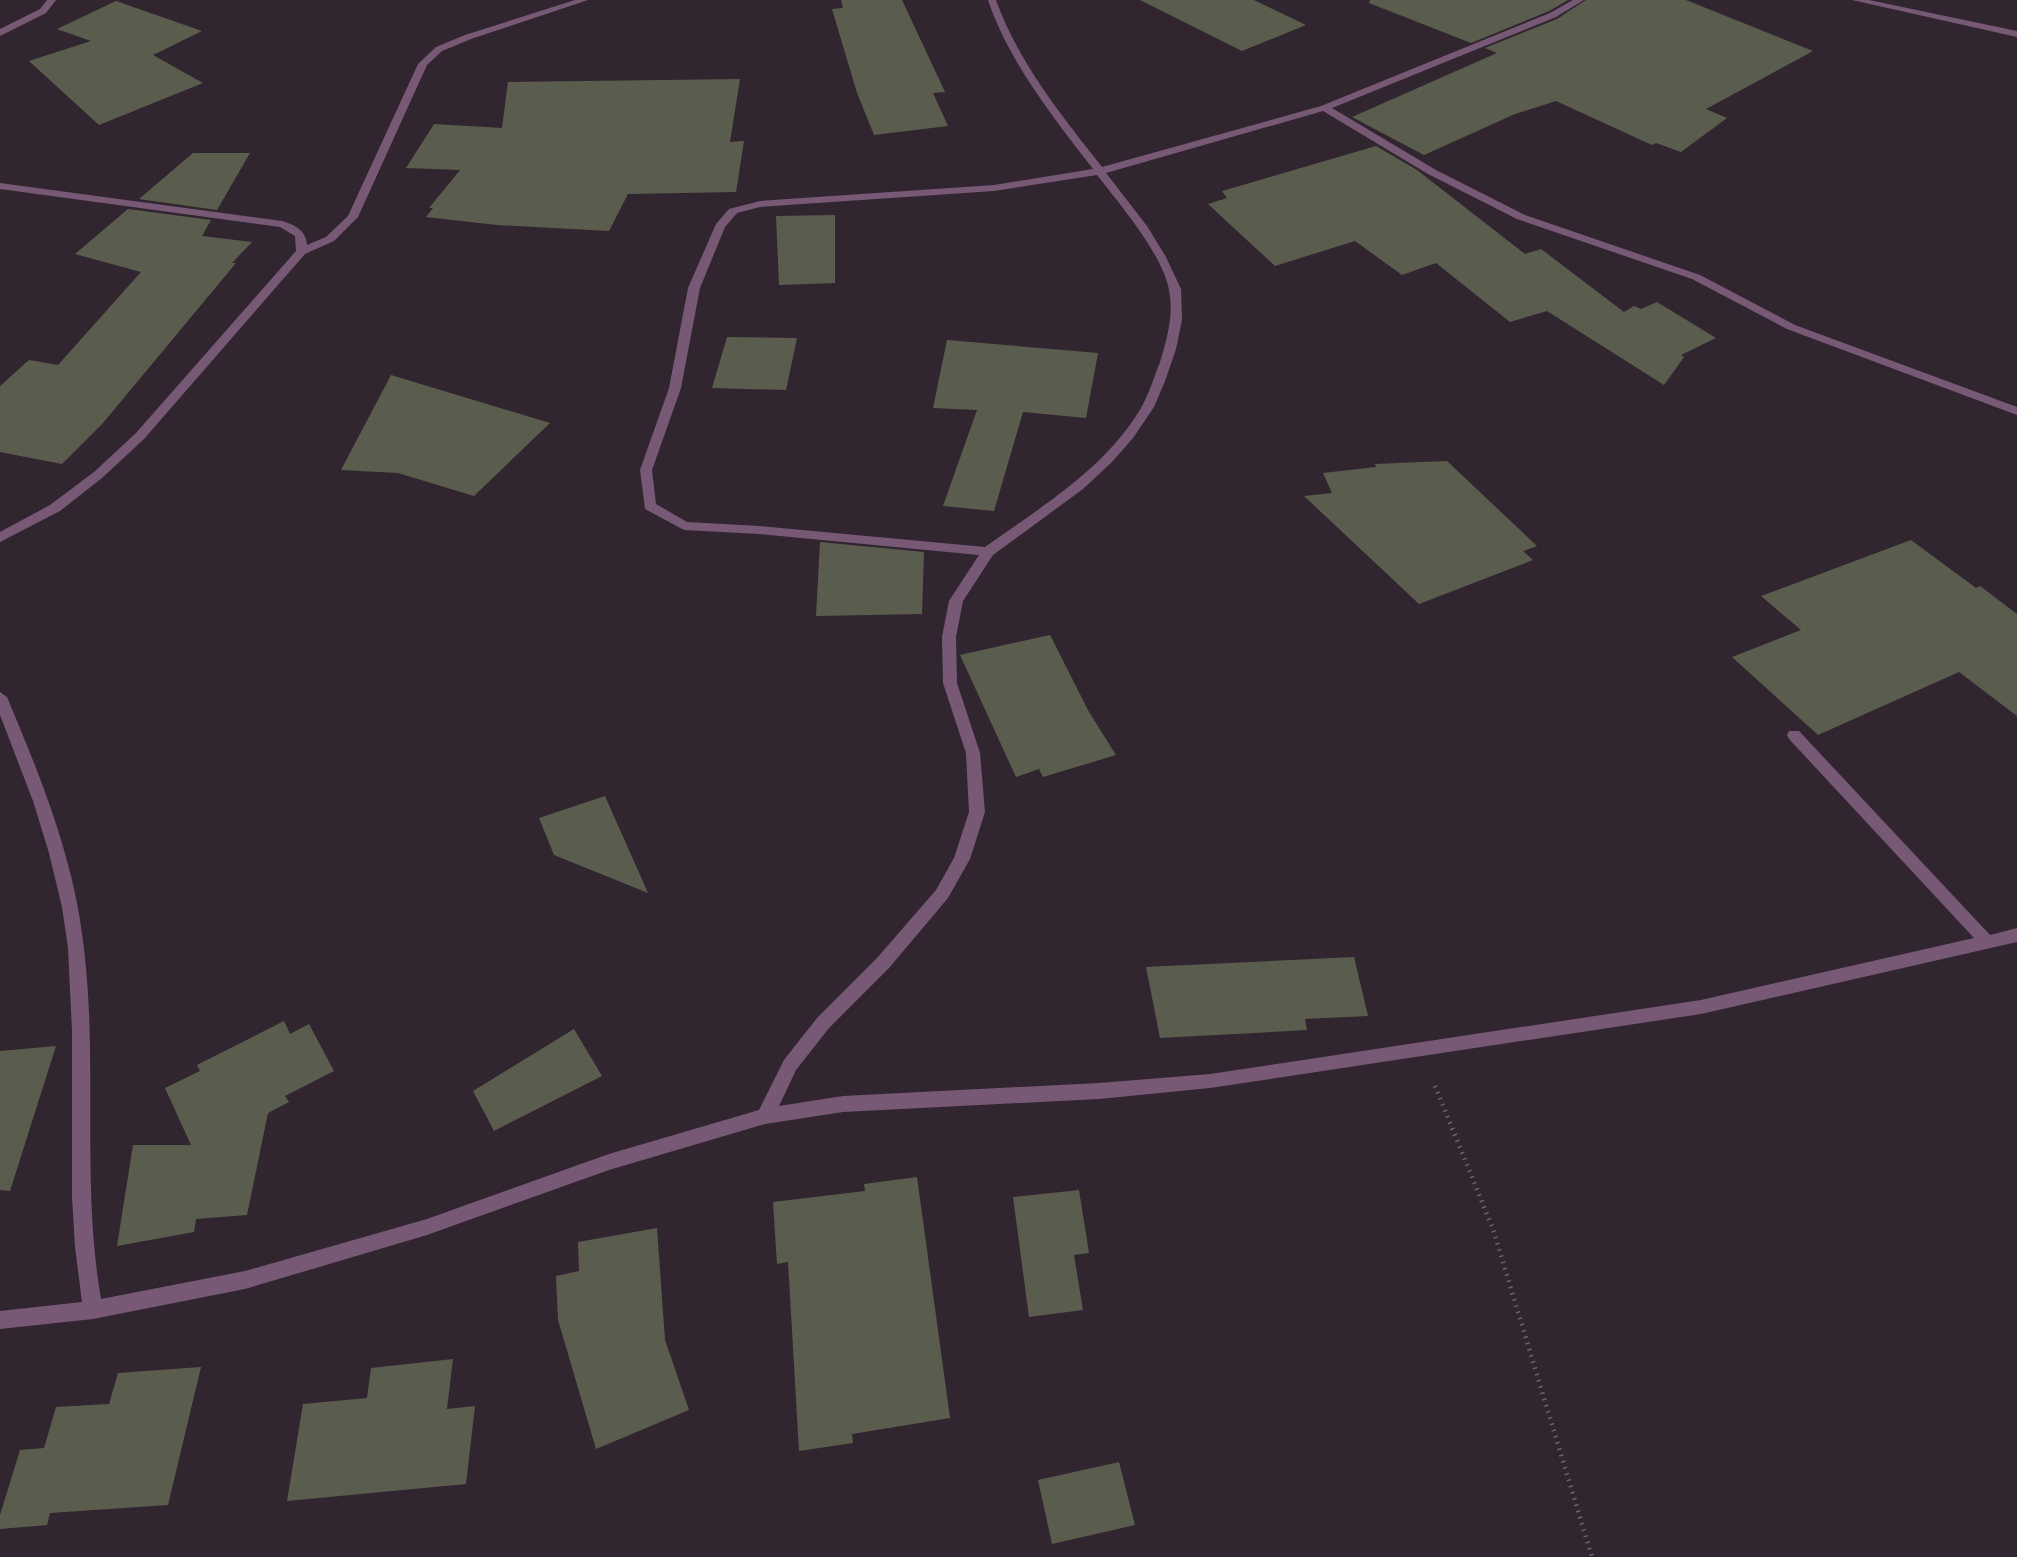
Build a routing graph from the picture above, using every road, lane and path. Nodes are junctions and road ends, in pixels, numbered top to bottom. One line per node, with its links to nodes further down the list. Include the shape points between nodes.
1 (52, 0): 6 (street, via 43,11)
2 (584, 0): 11 (street, via 439,49 423,64 353,217 330,239)
3 (992, 0): 9 (street, via 1000,23 1051,108)
4 (1580, 0): 8 (street, via 1553,15)
5 (1856, 0): 7 (street)
6 (0, 33)
7 (2017, 34)
8 (1324, 108): 9 (street); 12 (street, via 1432,172 1521,218 1696,277 1791,327)
9 (1101, 171): 14 (street, via 1142,226 1175,289 1176,320 1170,349 1148,407 1108,459); 14 (street, via 994,188 760,204 733,211 720,226 694,288 675,388 646,470 650,506 684,526)
10 (0, 186): 11 (street, via 282,224 302,235)
11 (301, 252): 13 (street, via 140,436 55,508)
12 (2017, 411)
13 (0, 538)
14 (988, 552): 20 (street, via 956,601 949,637 950,682 973,753 977,812 962,859 942,894 883,963 823,1023 790,1065)
15 (0, 697): 21 (street, via 46,818 70,907 81,1035 83,1237)
16 (1794, 735): 18 (street)
17 (2017, 935): 18 (street)
18 (1987, 942): 19 (street, via 1701,1007)
19 (1420, 1050): 20 (street, via 1210,1081 1099,1091 843,1104); 23 (path, via 1493,1229)
20 (765, 1116): 21 (street, via 609,1162 427,1227 245,1280)
21 (93, 1310): 22 (street)
22 (0, 1320)
23 (1592, 1557)

